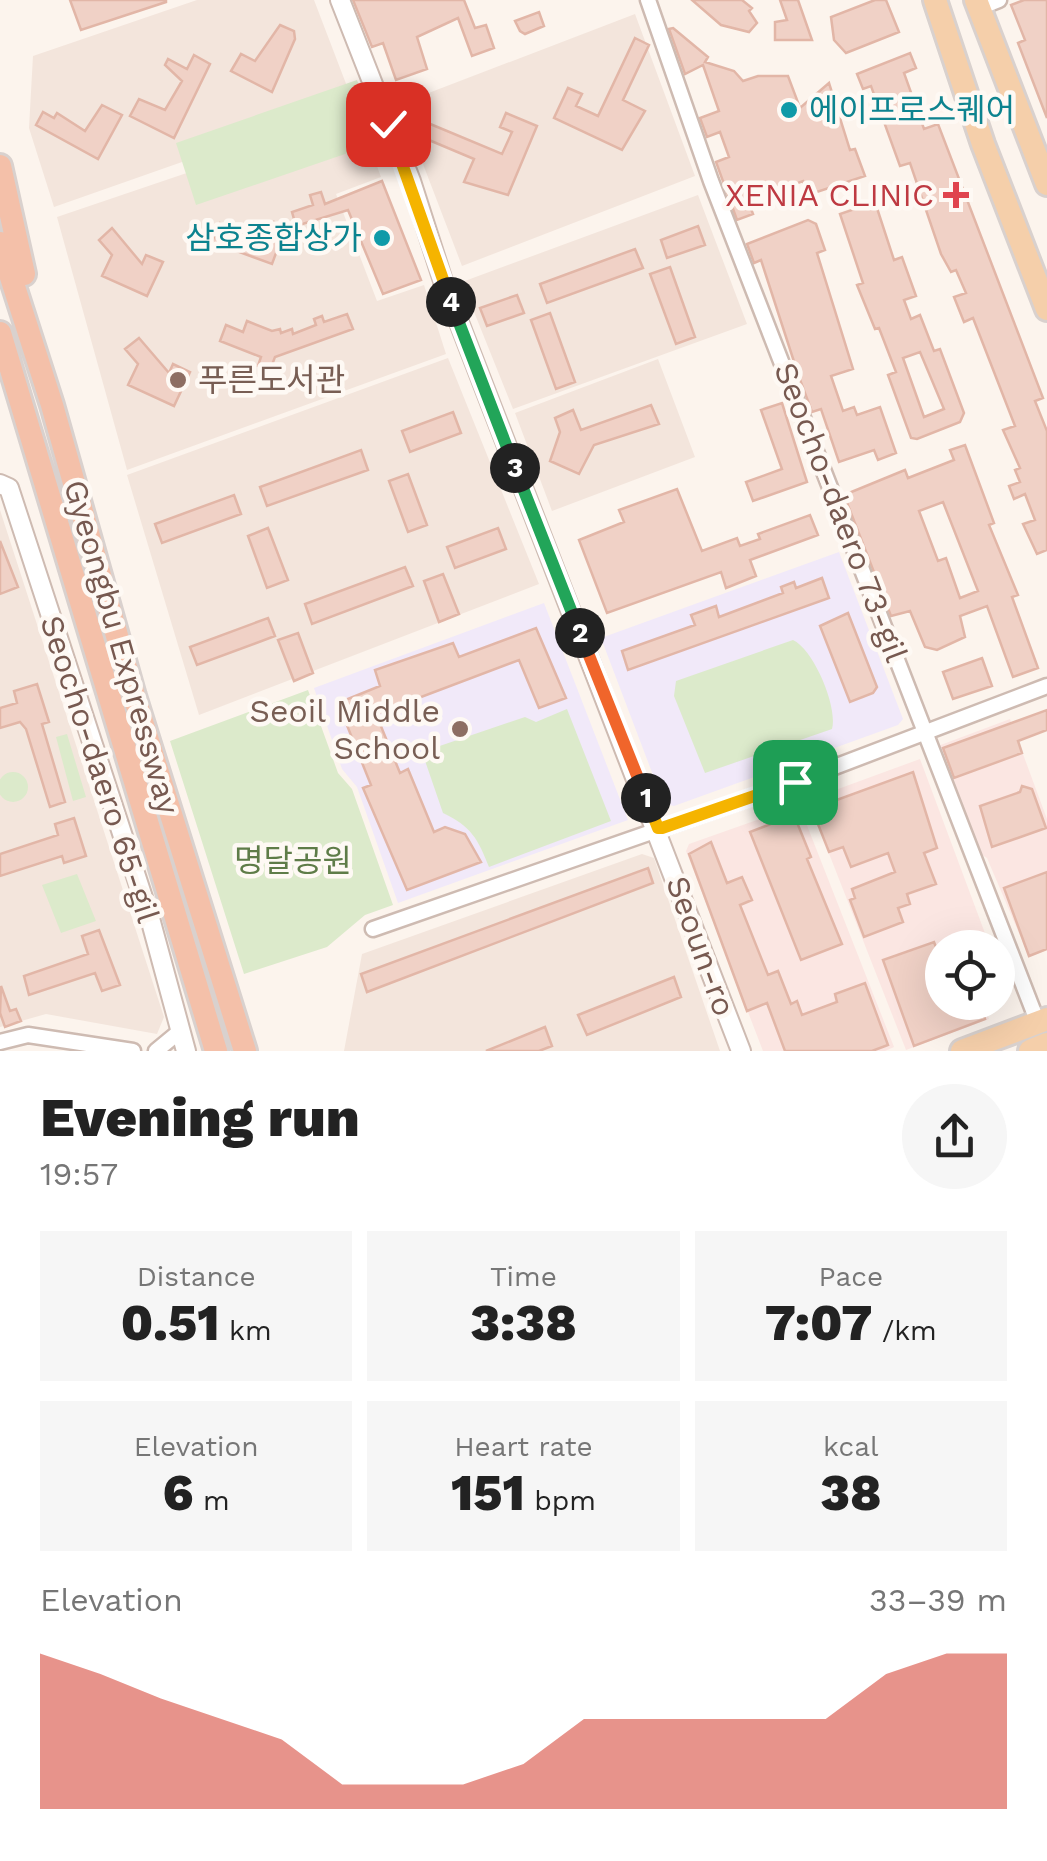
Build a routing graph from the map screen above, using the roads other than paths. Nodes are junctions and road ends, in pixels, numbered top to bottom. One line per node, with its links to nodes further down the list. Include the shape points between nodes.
1 (340, 0): 14 (street, Seoun-ro)
2 (648, 0): 13 (street, Seocho-daero 73-gil, via 710,180)
3 (935, 0): 8 (main road)
4 (984, 3): 6 (main road)
5 (0, 166): 10 (highway)
6 (1047, 184)
7 (0, 243): 10 (highway, Gyeongbu Expressway)
8 (1047, 309)
9 (0, 333): 22 (highway, Gyeongbu Expressway)
10 (52, 404): 23 (highway, Gyeongbu Expressway)
11 (5, 486): 16 (street, Seocho-daero 65-gil, via 150,922)
12 (1047, 686): 13 (street)
13 (927, 733): 14 (street); 17 (street, Seocho-daero 73-gil)
14 (658, 828): 15 (street); 24 (street, Seoun-ro)
15 (373, 929)
16 (179, 1032): 20 (street); 21 (street, Seocho-daero 65-gil)
17 (1041, 1039): 25 (main road)
18 (0, 1042): 19 (street, via 28,1035)
19 (133, 1051)
20 (156, 1051)
21 (186, 1051)
22 (216, 1051)
23 (245, 1051)
24 (741, 1051)
25 (962, 1051)

